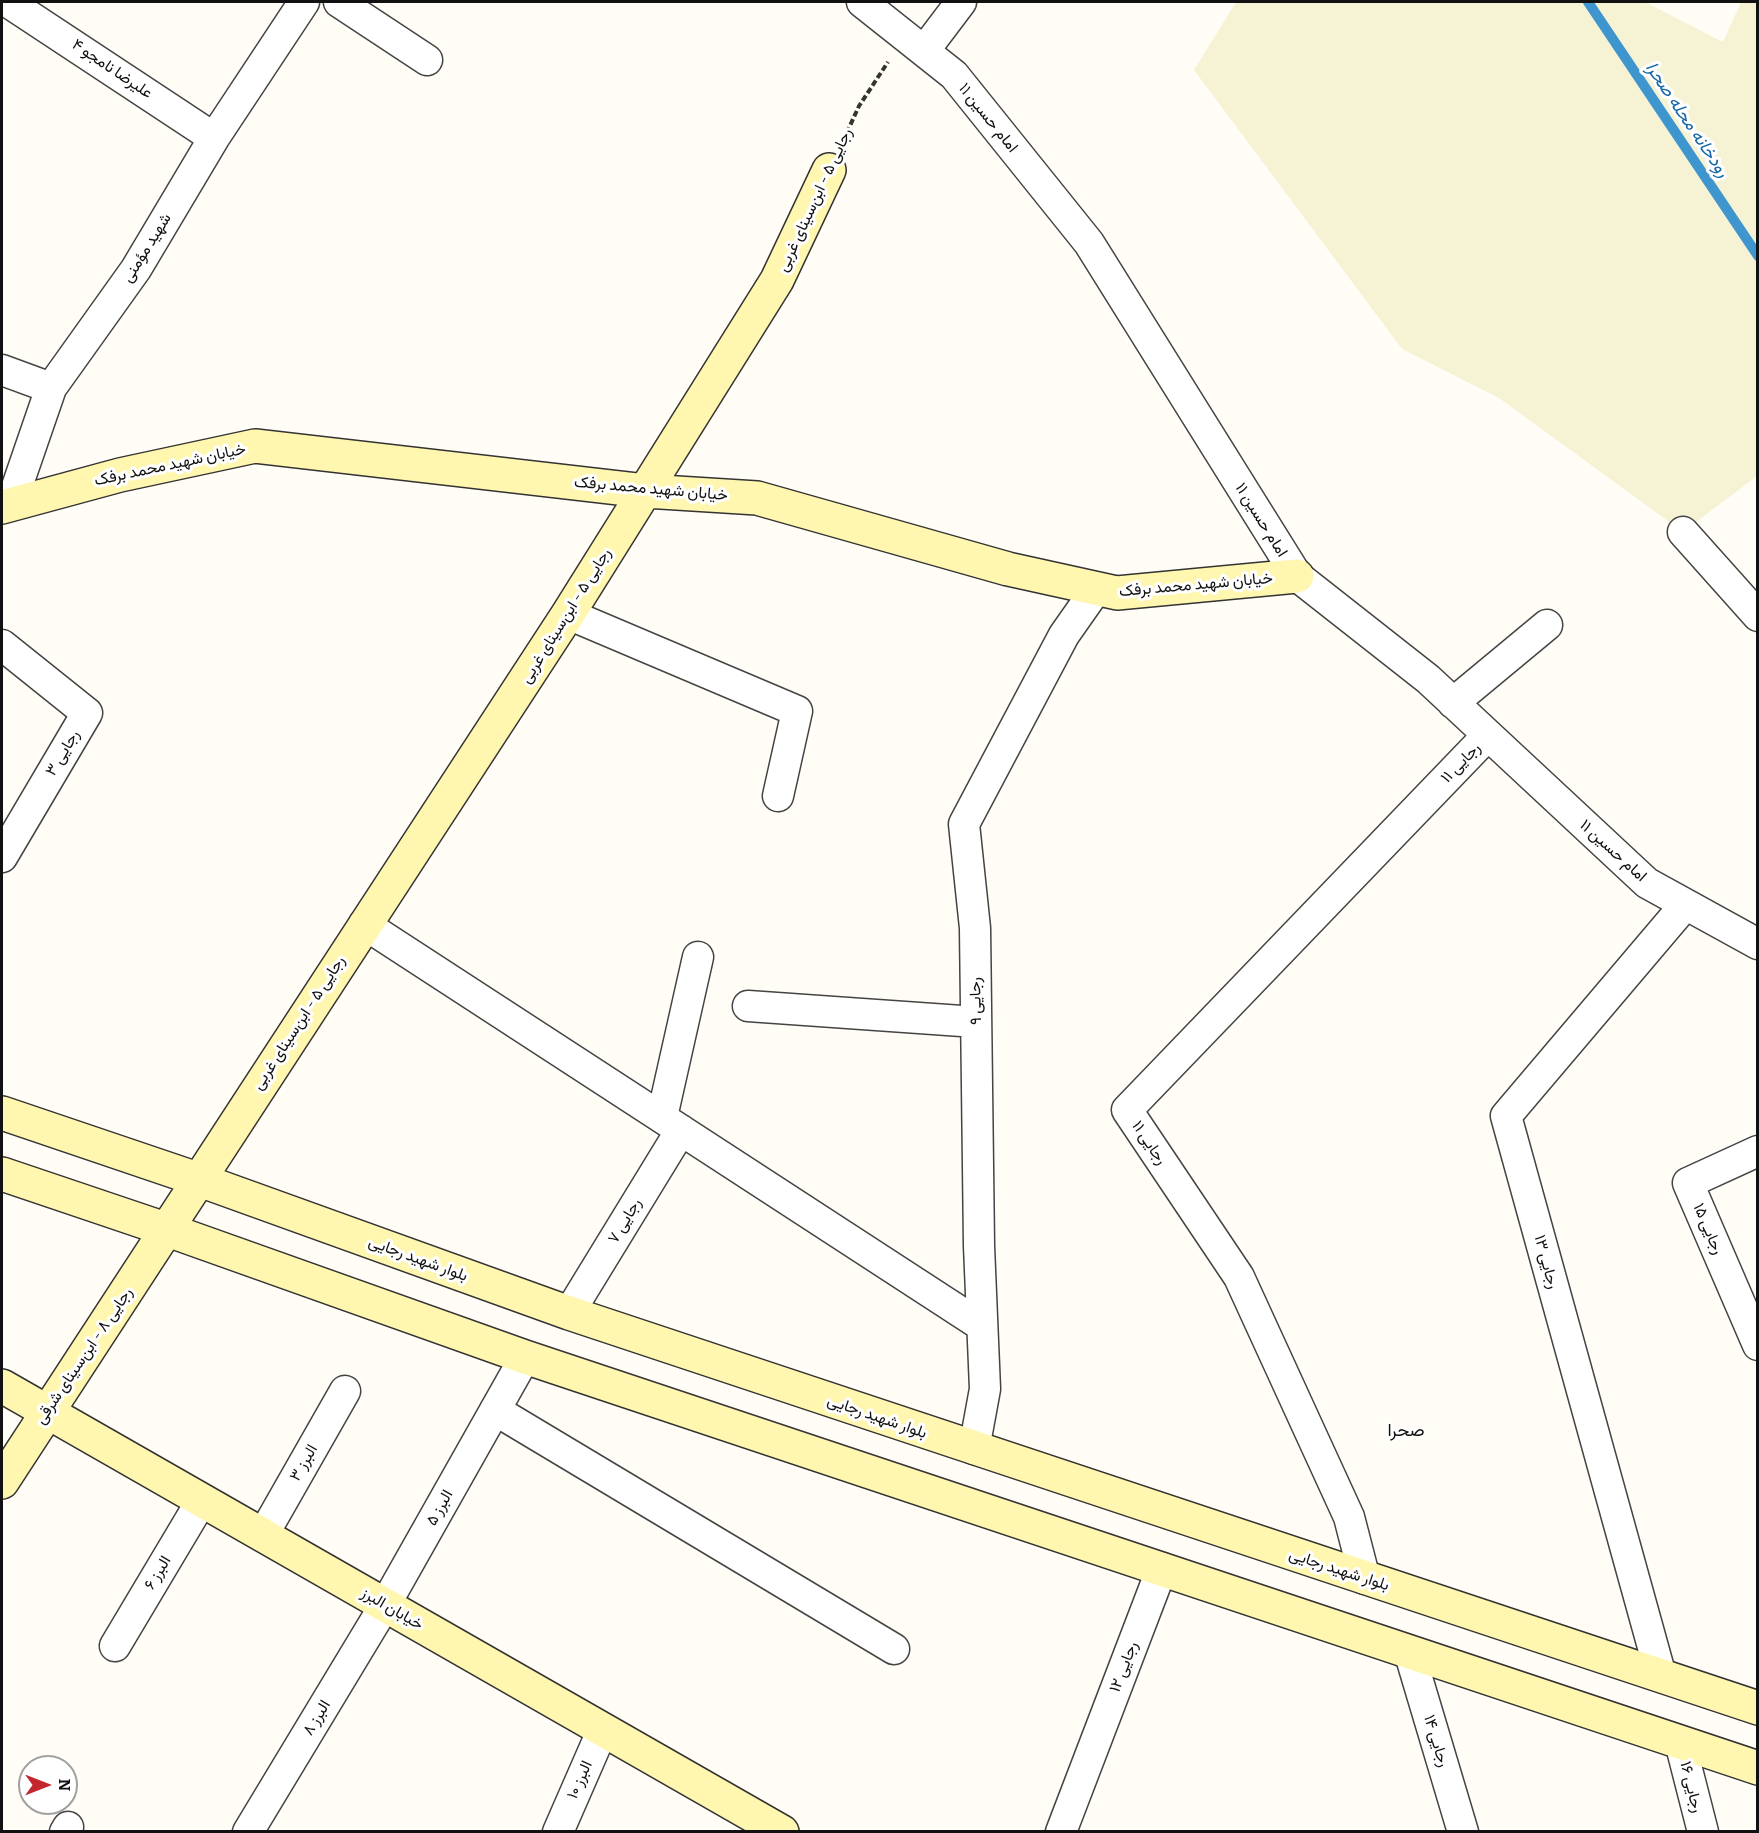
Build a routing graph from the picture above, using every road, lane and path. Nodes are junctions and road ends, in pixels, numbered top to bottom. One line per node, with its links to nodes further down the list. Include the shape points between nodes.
1 (8, 2): 8 (street, علیرضا نامجو ۴)
2 (304, 2): 8 (street, شهید مؤمنی)
3 (339, 2): 7 (street)
4 (862, 2): 6 (street, امام حسین ۱۱)
5 (961, 2): 6 (street)
6 (915, 44): 9 (path, رجایی ۵ - ابن‌سینای غربی, via 859,106); 15 (street, امام حسین ۱۱, via 954,75 1089,243)
7 (427, 60)
8 (214, 138): 11 (street, شهید مؤمنی, via 136,269)
9 (829, 170): 12 (main road, رجایی ۵ - ابن‌سینای غربی, via 777,279)
10 (2, 370): 11 (street)
11 (51, 388): 13 (street, شهید مؤمنی)
12 (645, 491): 13 (main road, خیابان شهید محمد برفک, via 255,446); 16 (main road, خیابان شهید محمد برفک, via 757,498 1008,569); 17 (main road, رجایی ۵ - ابن‌سینای غربی)
13 (6, 505)
14 (1683, 532): 18 (street)
15 (1297, 576): 16 (main road, خیابان شهید محمد برفک, via 1117,593); 21 (street, امام حسین ۱۱)
16 (1097, 588): 30 (street, رجایی ۹, via 1064,635 964,824 975,928)
17 (568, 614): 23 (street, via 797,711); 26 (main road, رجایی ۵ - ابن‌سینای غربی)
18 (1758, 616)
19 (1547, 625): 21 (street)
20 (2, 645): 24 (street, رجایی ۳, via 87,713)
21 (1453, 703): 22 (street, امام حسین ۱۱)
22 (1488, 735): 25 (street, امام حسین ۱۱, via 1647,883); 50 (street, رجایی ۱۱, via 1127,1110 1239,1277 1349,1518)
23 (778, 796)
24 (2, 857)
25 (1685, 905): 27 (street, امام حسین ۱۱); 55 (street, رجایی ۱۳, via 1506,1116)
26 (364, 924): 32 (street); 35 (main road, رجایی ۵ - ابن‌سینای غربی)
27 (1758, 944)
28 (698, 957): 32 (street, رجایی ۷)
29 (748, 1006): 30 (street)
30 (976, 1022): 38 (street, رجایی ۹)
31 (2, 1113): 35 (main road, بلوار شهید رجایی)
32 (672, 1123): 37 (street, رجایی ۷); 38 (street)
33 (1758, 1151): 39 (street, رجایی ۱۵, via 1688,1183)
34 (2, 1174): 36 (main road)
35 (197, 1179): 36 (main road, رجایی ۵ - ابن‌سینای غربی); 37 (main road, بلوار شهید رجایی)
36 (168, 1230): 40 (main road); 44 (main road, رجایی ۸ - ابن‌سینای شرقی)
37 (569, 1313): 45 (main road, بلوار شهید رجایی)
38 (982, 1326): 45 (street, رجایی ۹, via 985,1389)
39 (1758, 1345)
40 (525, 1357): 43 (street, البرز ۵); 49 (main road)
41 (2, 1386): 44 (main road, خیابان البرز)
42 (345, 1391): 48 (street, البرز ۳)
43 (495, 1410): 51 (street, البرز ۵); 53 (street)
44 (47, 1412): 46 (main road, رجایی ۸ - ابن‌سینای شرقی); 47 (main road, خیابان البرز)
45 (974, 1449): 50 (main road, بلوار شهید رجایی)
46 (2, 1482)
47 (202, 1500): 48 (main road, خیابان البرز); 52 (street, البرز ۶)
48 (263, 1535): 51 (main road, خیابان البرز)
49 (1162, 1568): 54 (main road); 63 (street, رجایی ۱۲)
50 (1365, 1579): 55 (main road, بلوار شهید رجایی)
51 (385, 1605): 57 (main road, خیابان البرز); 60 (street, البرز ۸)
52 (116, 1646)
53 (894, 1649)
54 (1409, 1651): 58 (main road); 64 (street, رجایی ۱۴)
55 (1661, 1676): 56 (main road, بلوار شهید رجایی)
56 (1758, 1708)
57 (603, 1729): 61 (street, البرز ۱۰); 62 (main road, خیابان البرز)
58 (1680, 1742): 59 (main road); 65 (street, رجایی ۱۶)
59 (1758, 1768)
60 (248, 1832)
61 (558, 1832)
62 (782, 1832)
63 (1061, 1832)
64 (1463, 1832)
65 (1703, 1832)

